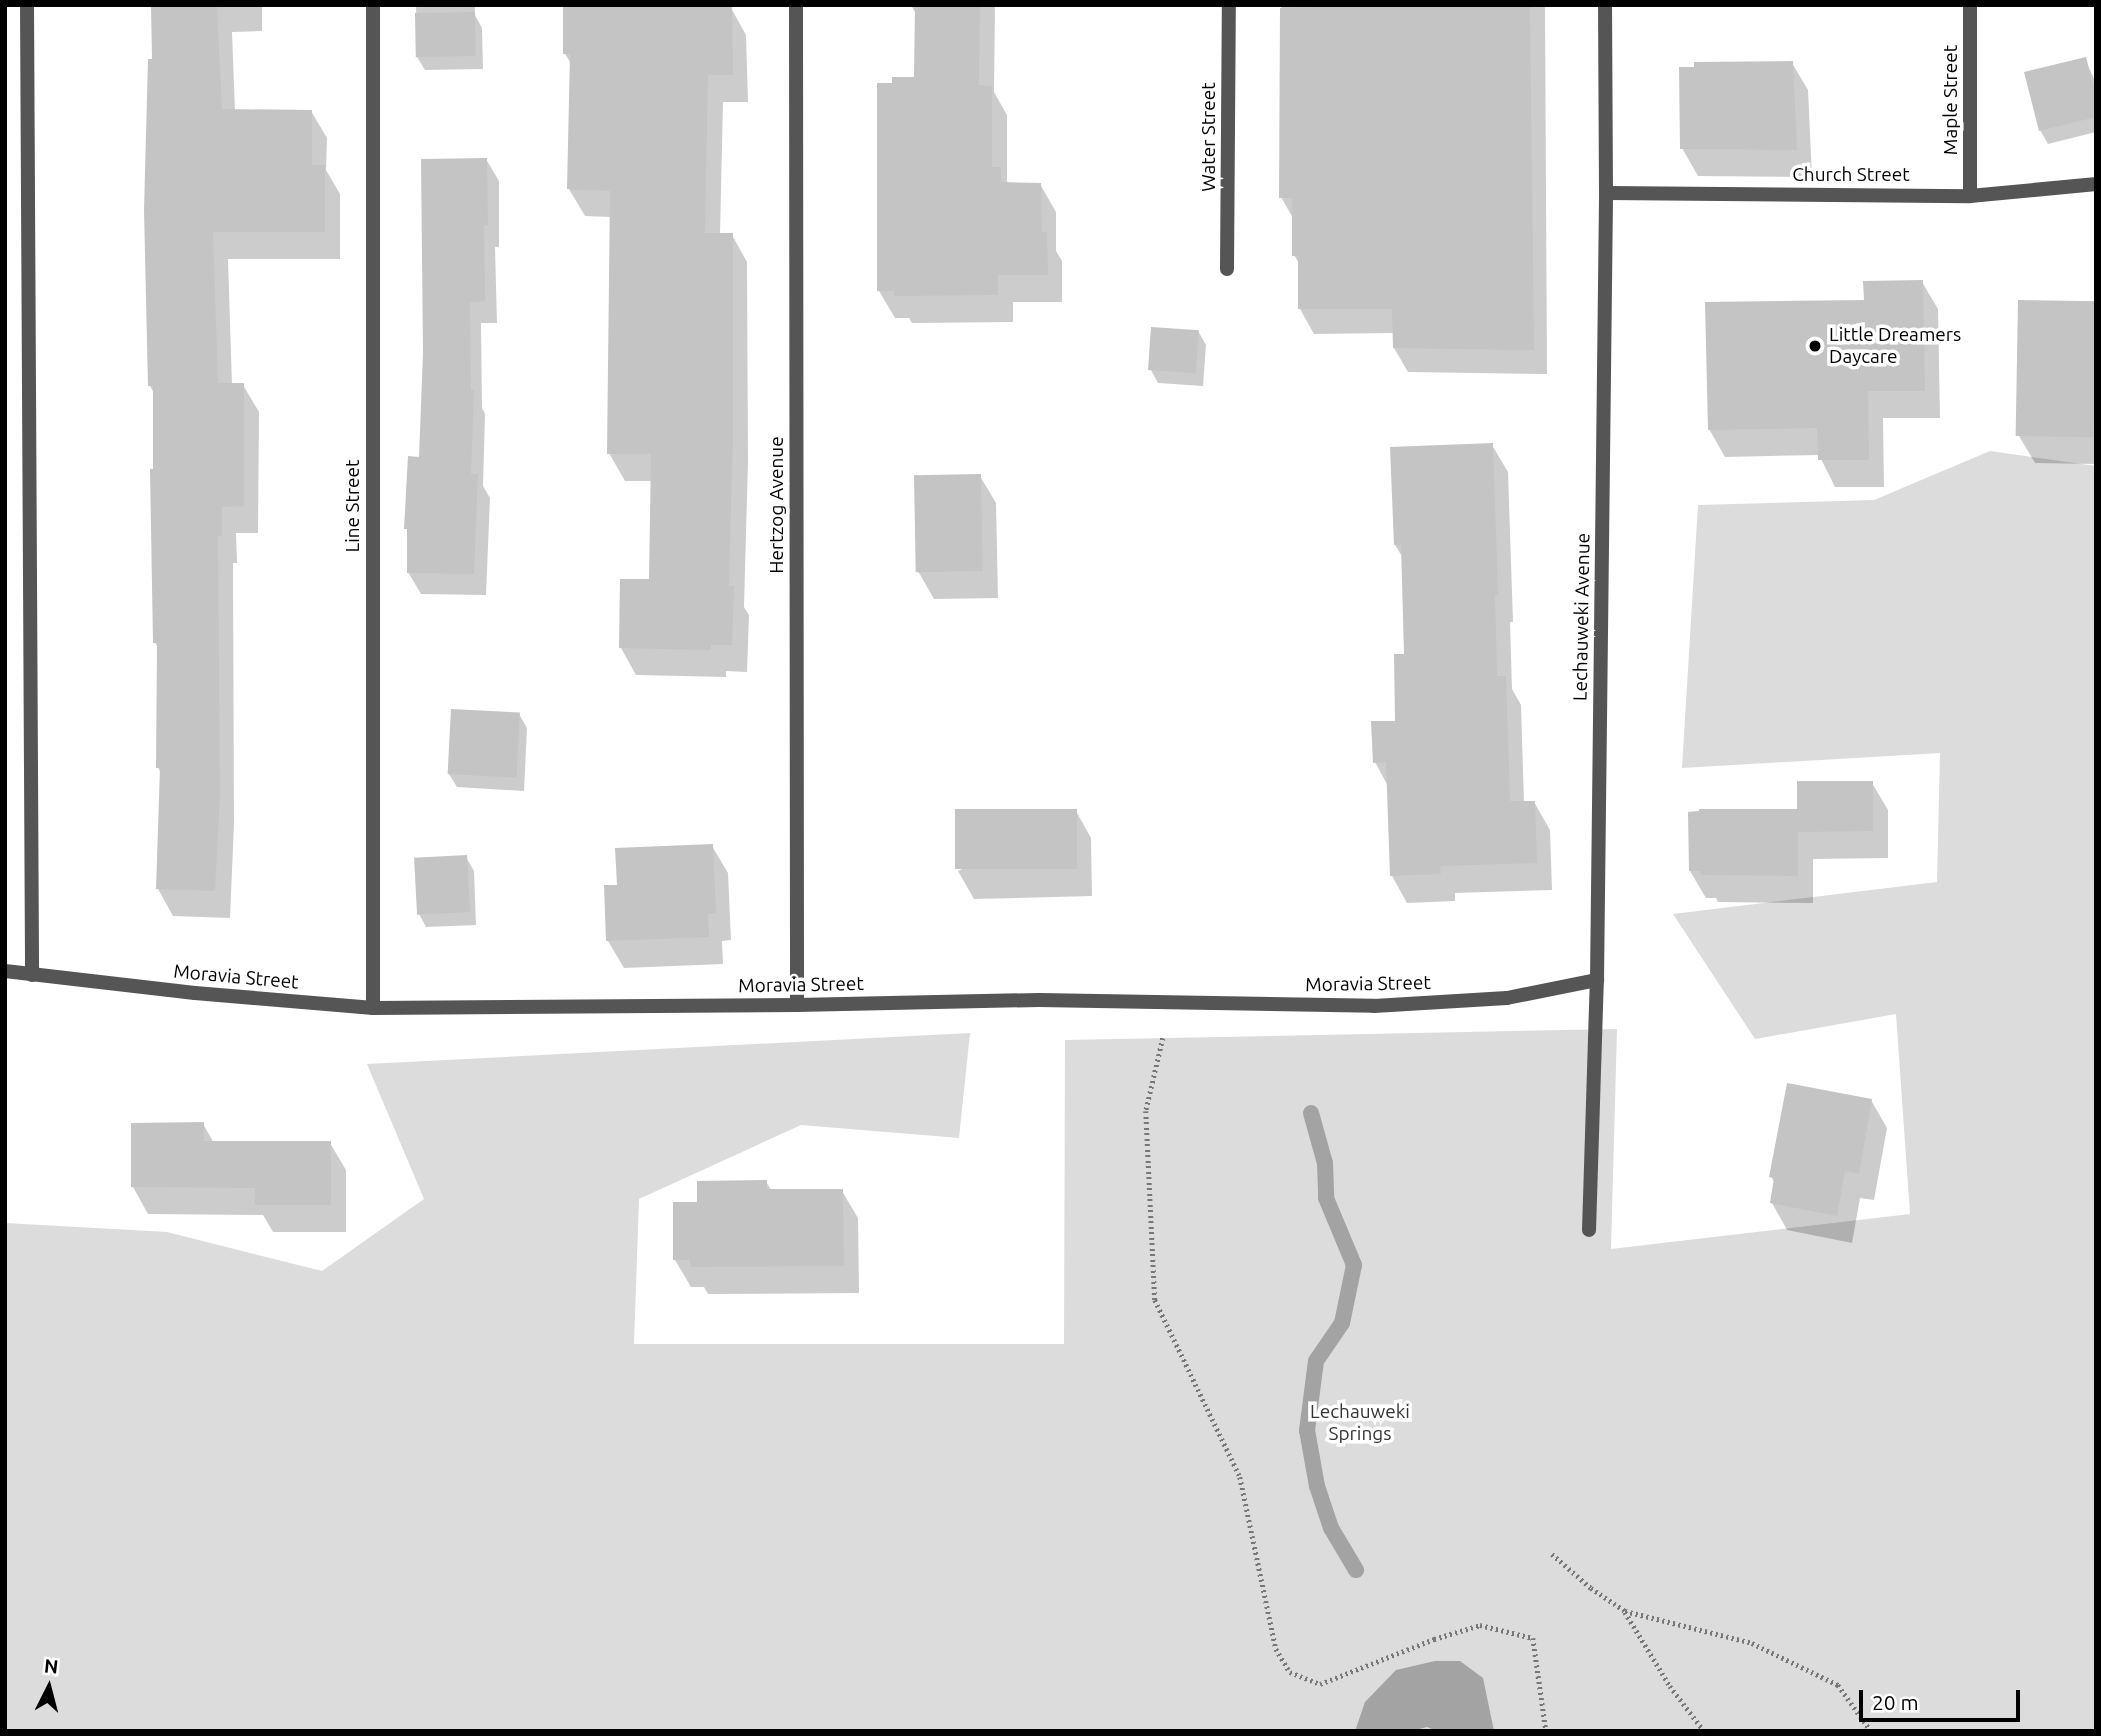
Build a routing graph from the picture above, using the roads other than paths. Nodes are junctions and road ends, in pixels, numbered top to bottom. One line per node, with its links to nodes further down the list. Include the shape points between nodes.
1 (27, 5): 12 (street)
2 (373, 5): 15 (street, Line Street)
3 (796, 5): 14 (street, Hertzog Avenue)
4 (1229, 5): 10 (street, Water Street)
5 (1605, 5): 8 (street, Lechauweki Avenue)
6 (1970, 5): 9 (street, Maple Street)
7 (2096, 184): 9 (street, Church Street)
8 (1606, 192): 9 (street, Church Street); 13 (street, Lechauweki Avenue)
9 (1970, 196)
10 (1227, 269)
11 (5, 971): 12 (street, Moravia Street)
12 (32, 975): 15 (street, Moravia Street)
13 (1597, 980): 14 (street, Moravia Street, via 1507,998 1387,1005 1039,1000); 16 (street, Lechauweki Avenue)
14 (797, 1005): 15 (street, Moravia Street)
15 (373, 1007)
16 (1589, 1230)

